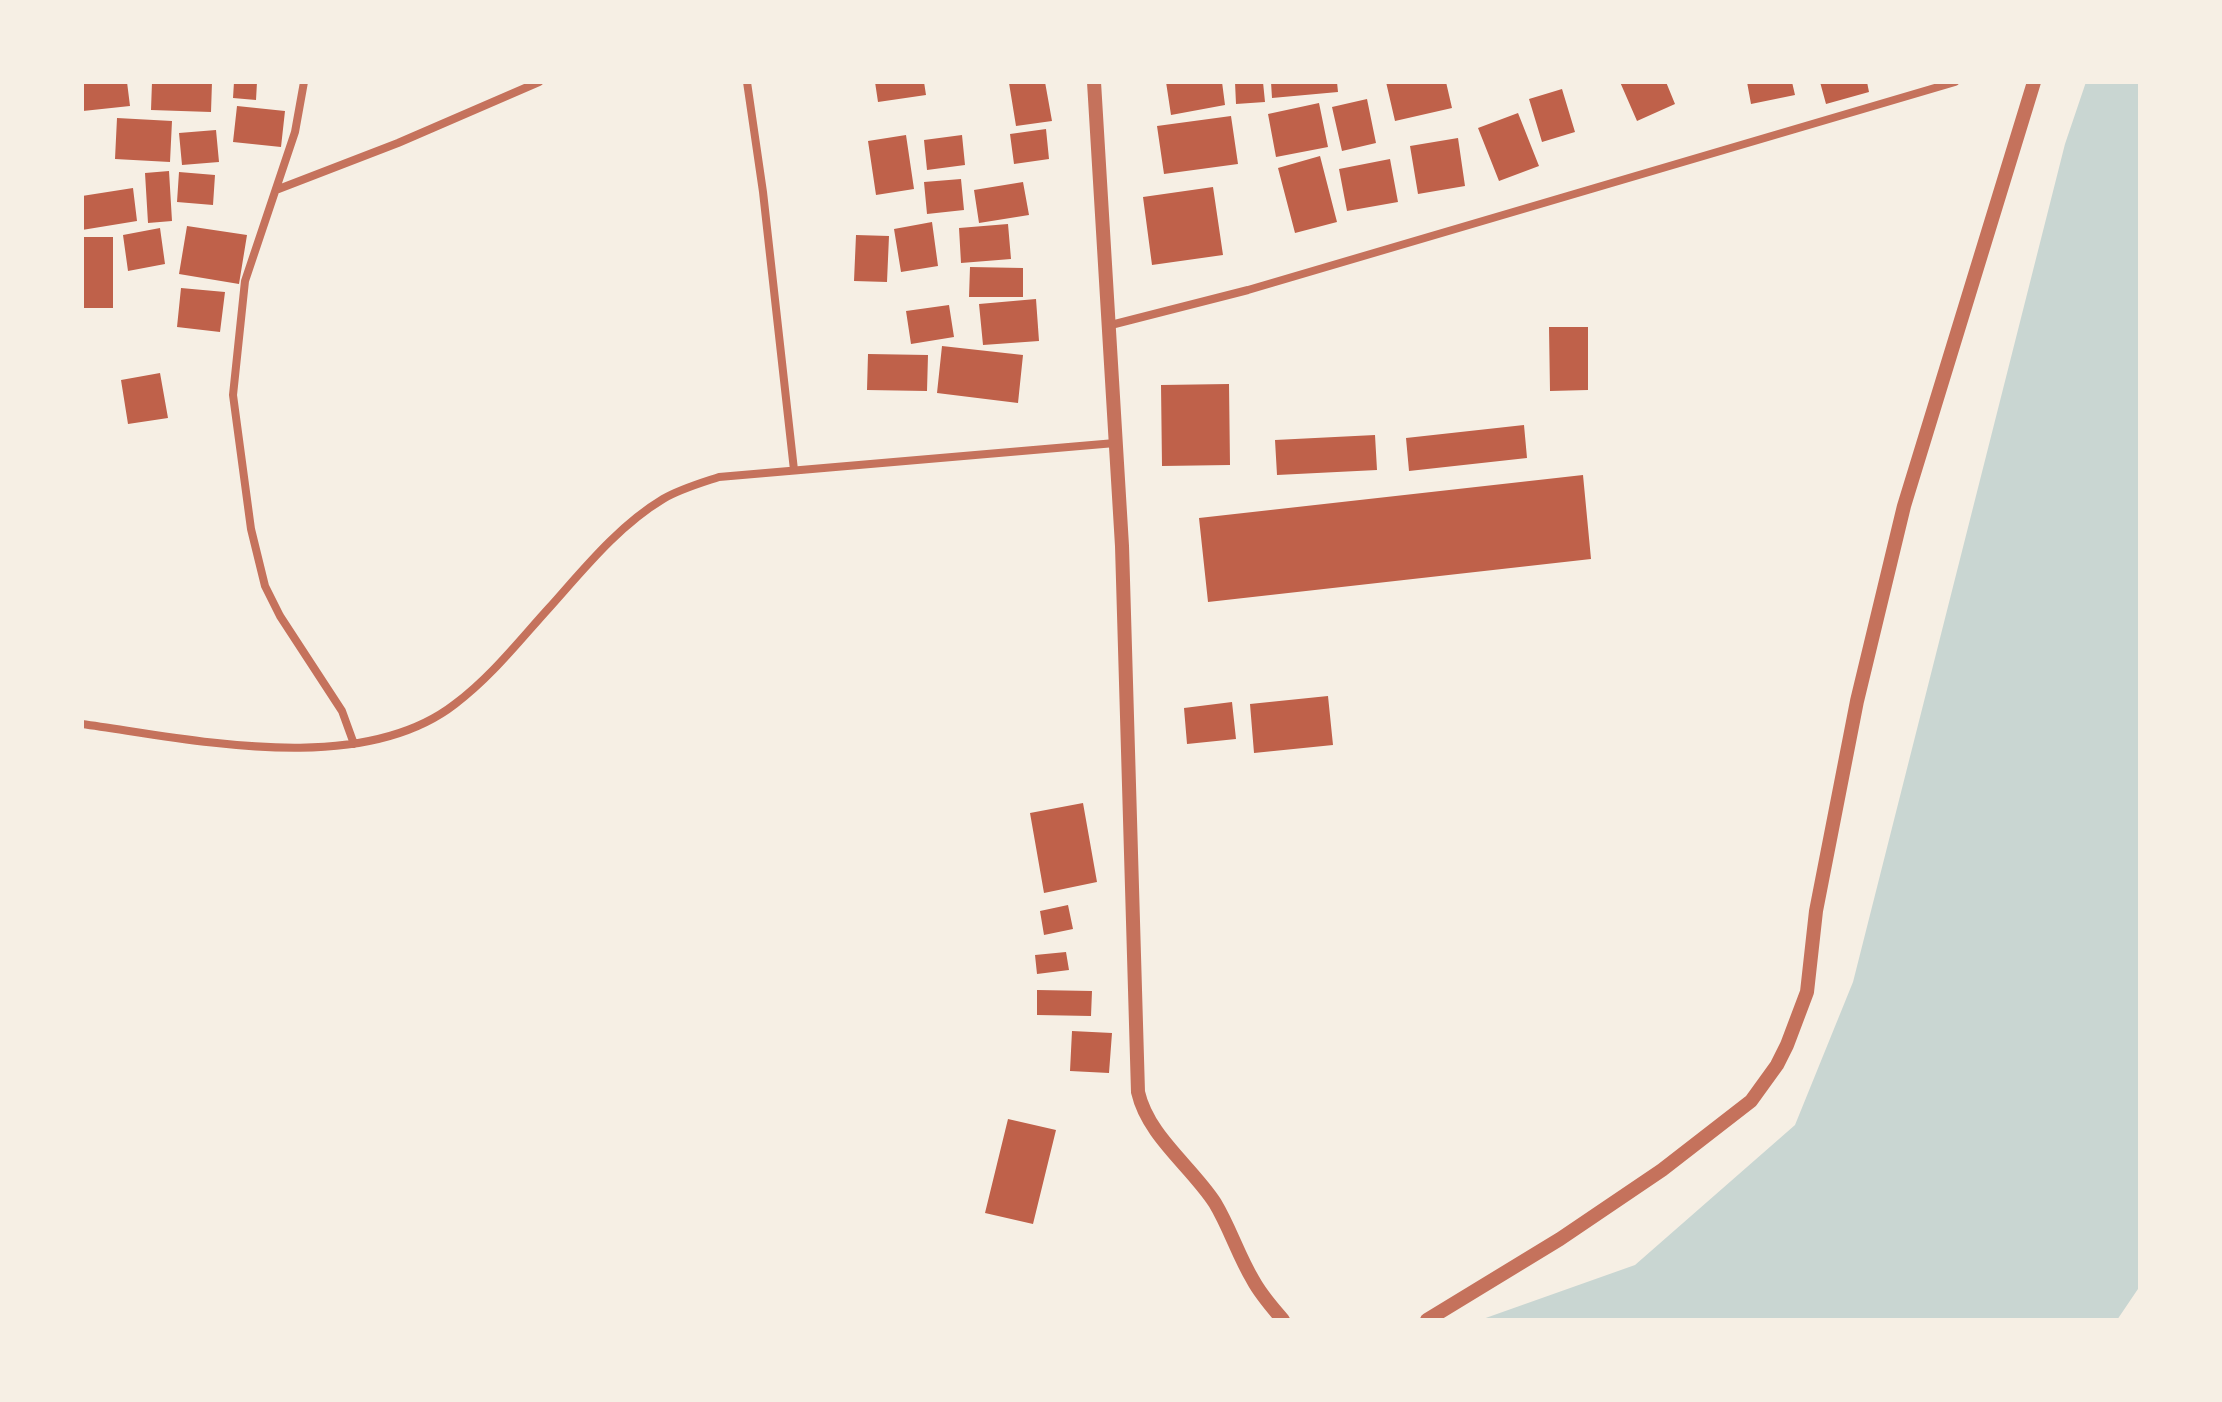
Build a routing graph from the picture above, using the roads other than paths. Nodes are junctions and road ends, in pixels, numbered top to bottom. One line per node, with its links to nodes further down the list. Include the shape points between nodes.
1 (304, 82): 7 (street)
2 (539, 82): 7 (street)
3 (747, 82): 10 (street)
4 (1094, 82): 8 (street)
5 (1955, 82): 8 (street, via 1248,290)
6 (2034, 82): 14 (street, via 1904,506 1854,716 1816,911 1807,992 1787,1045 1751,1101 1662,1170)
7 (276, 190): 12 (street, via 245,281 233,395 251,529 265,586 342,711)
8 (1107, 326): 9 (street)
9 (1115, 443): 10 (street); 13 (street, via 1138,1092 1142,1108 1207,1192 1253,1280)
10 (794, 470): 12 (street, via 719,477 663,499 620,531 455,705 395,735)
11 (82, 724): 12 (street, via 217,743 323,748)
12 (354, 744)
13 (1283, 1320)
14 (1427, 1320)

